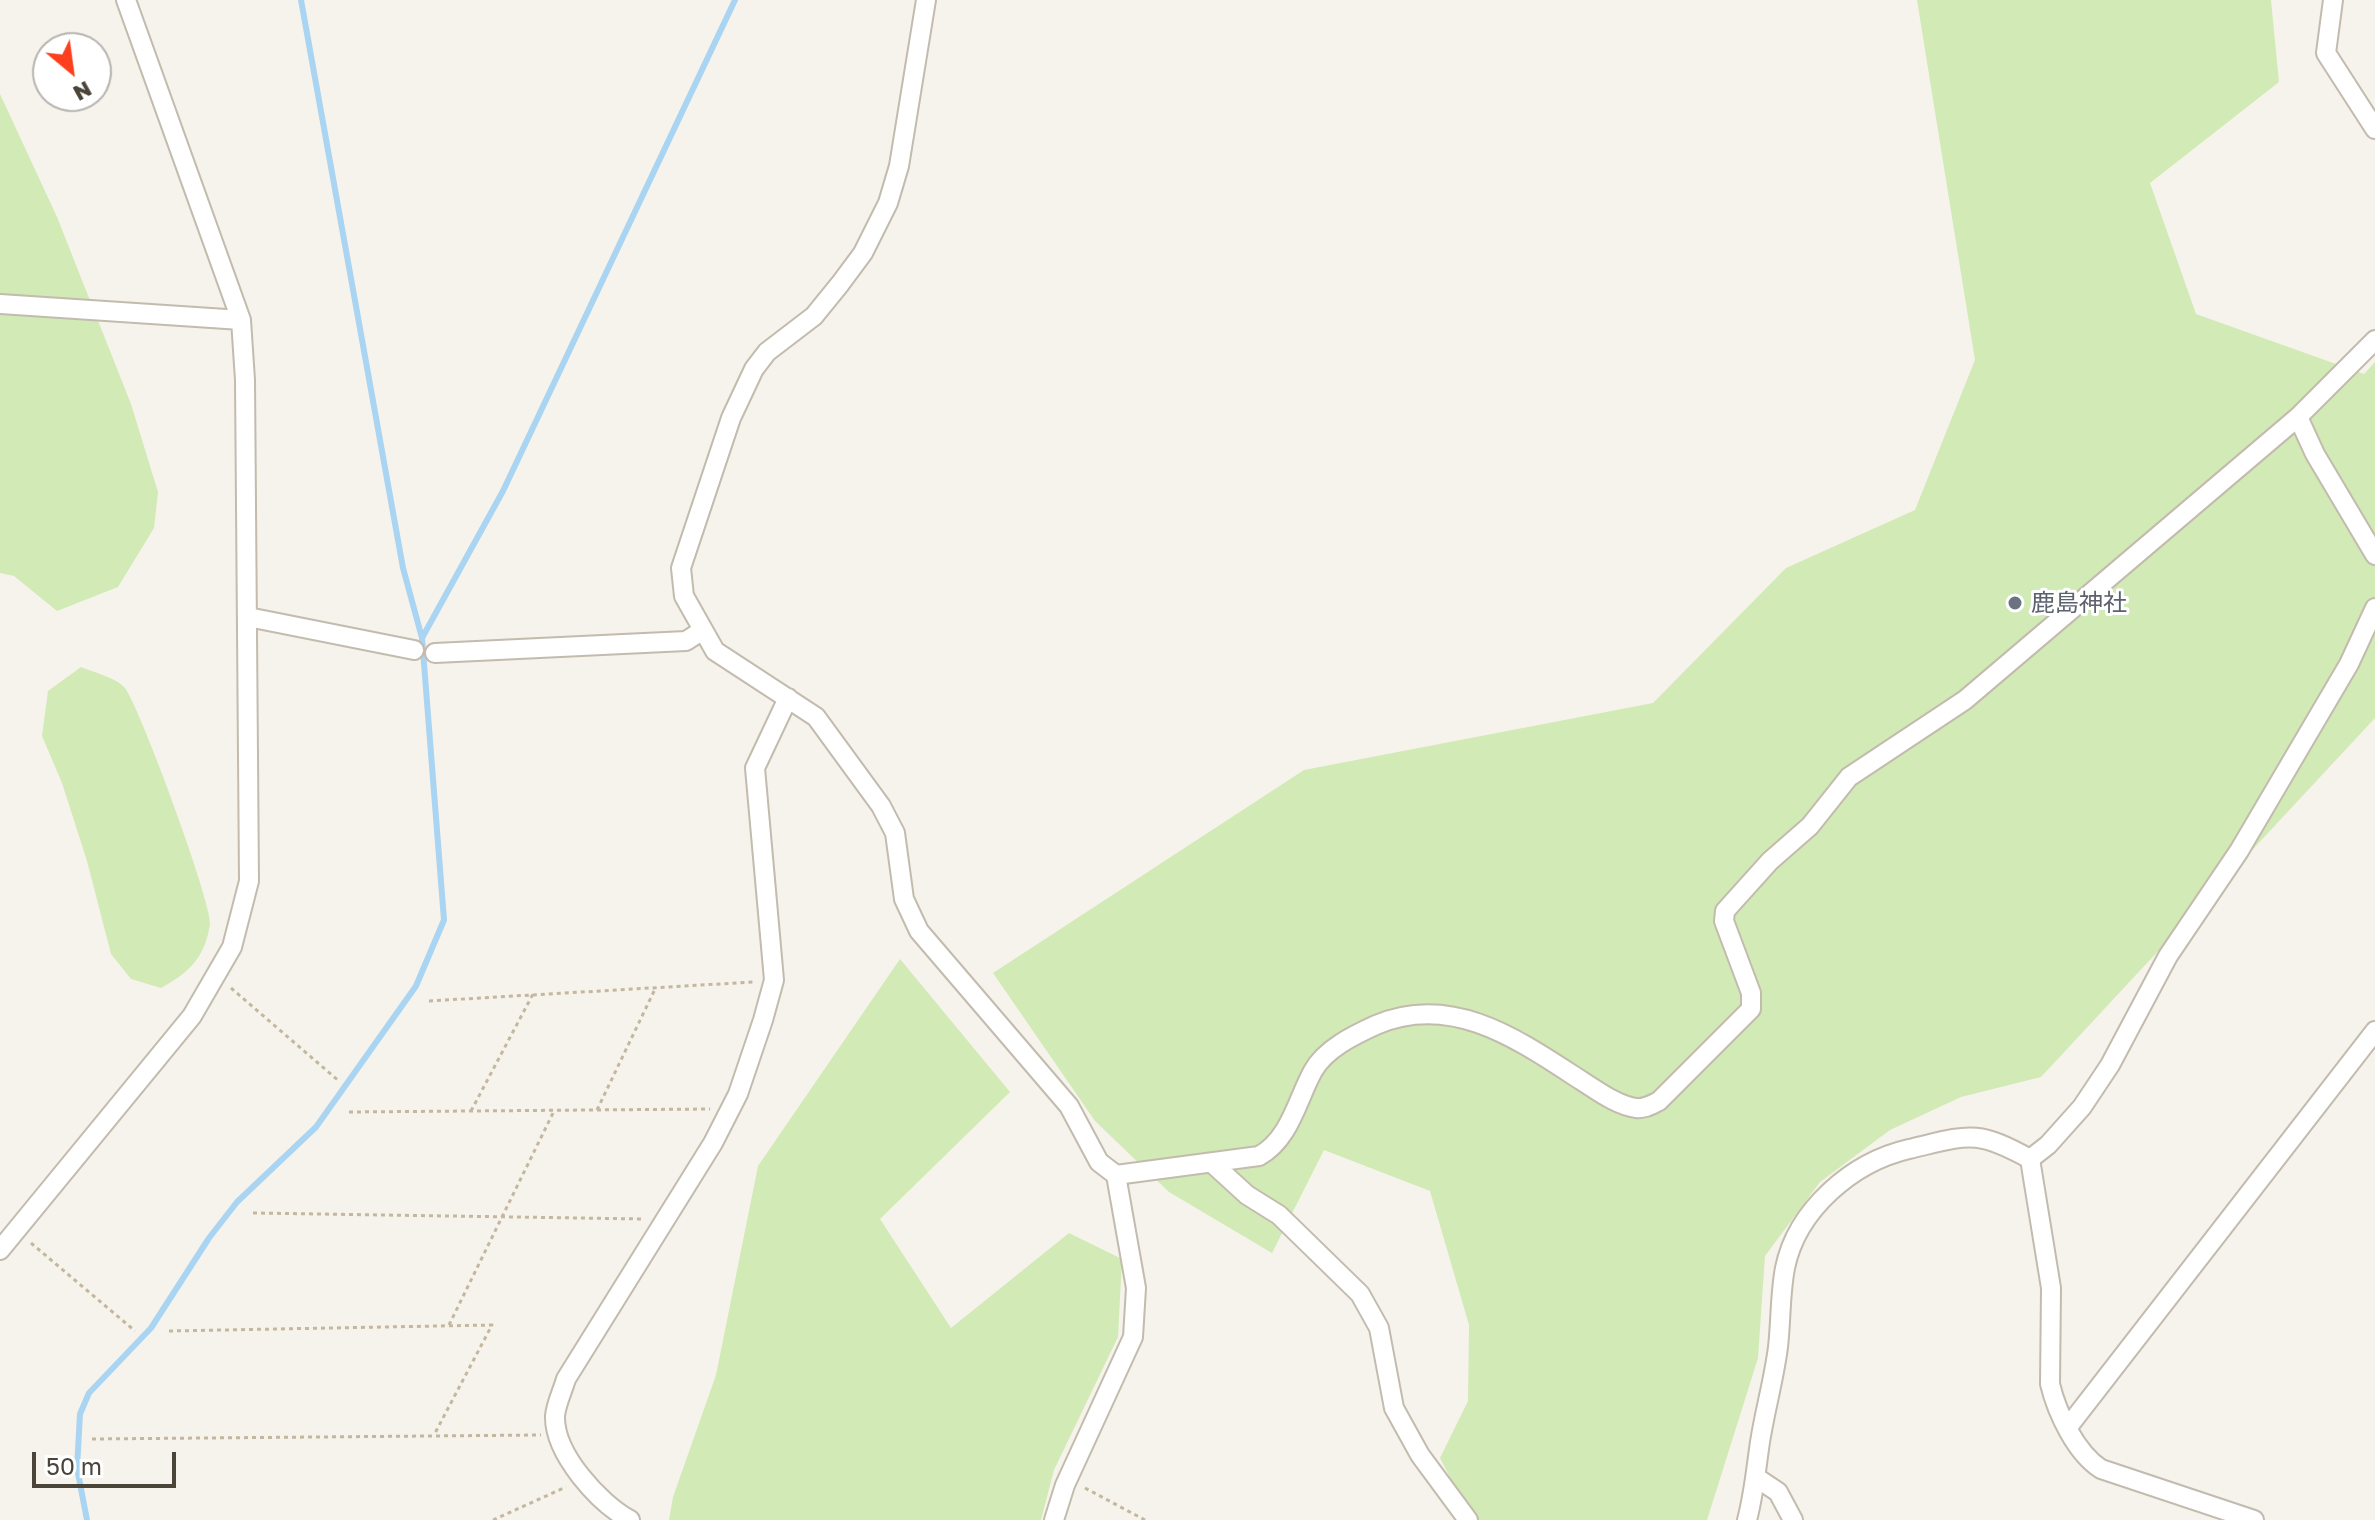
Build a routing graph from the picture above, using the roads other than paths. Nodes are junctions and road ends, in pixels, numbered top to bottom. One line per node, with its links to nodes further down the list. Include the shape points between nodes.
1 (126, 0): 6 (street)
2 (926, 0): 12 (street, via 899,166 888,203 863,253 814,316 767,352 754,369 731,418 681,568 684,596)
3 (2333, 0): 4 (street, via 2326,53)
4 (2375, 129)
5 (0, 304): 6 (street)
6 (241, 320): 11 (street)
7 (2375, 340): 8 (street)
8 (2298, 417): 9 (street); 18 (street, via 1965,700 1849,777 1810,826 1770,861 1725,911 1751,993 1751,1009 1659,1101 1634,1108 1606,1096 1506,1032 1478,1021 1413,1015 1377,1024 1338,1045 1314,1068 1292,1119 1270,1150)
9 (2375, 555)
10 (2375, 608): 17 (street, via 2349,664 2239,851 2168,956 2110,1065 2082,1107)
11 (248, 617): 13 (street); 20 (street, via 249,881 232,947 192,1016)
12 (703, 630): 14 (street, via 686,641); 15 (street, via 715,651)
13 (414, 650)
14 (435, 653)
15 (788, 698): 19 (street, via 816,717 888,818 904,899 919,931 1069,1106 1099,1162); 23 (street, via 755,768 774,980 730,1109 566,1379 555,1417 587,1488)
16 (2375, 1031): 21 (street)
17 (2030, 1159): 21 (street, via 2051,1288 2050,1384); 22 (street, via 1993,1139 1953,1138 1867,1161 1816,1208 1800,1227 1786,1264)
18 (1212, 1163): 19 (street); 25 (street, via 1279,1215 1360,1294 1379,1328 1394,1408 1420,1455)
19 (1116, 1175): 24 (street, via 1136,1288 1133,1337)
20 (0, 1250)
21 (2068, 1427): 28 (street, via 2085,1459 2101,1469)
22 (1757, 1478): 26 (street); 27 (street, via 1778,1492)
23 (630, 1520)
24 (1054, 1520)
25 (1468, 1520)
26 (1747, 1520)
27 (1793, 1520)
28 (2254, 1520)

